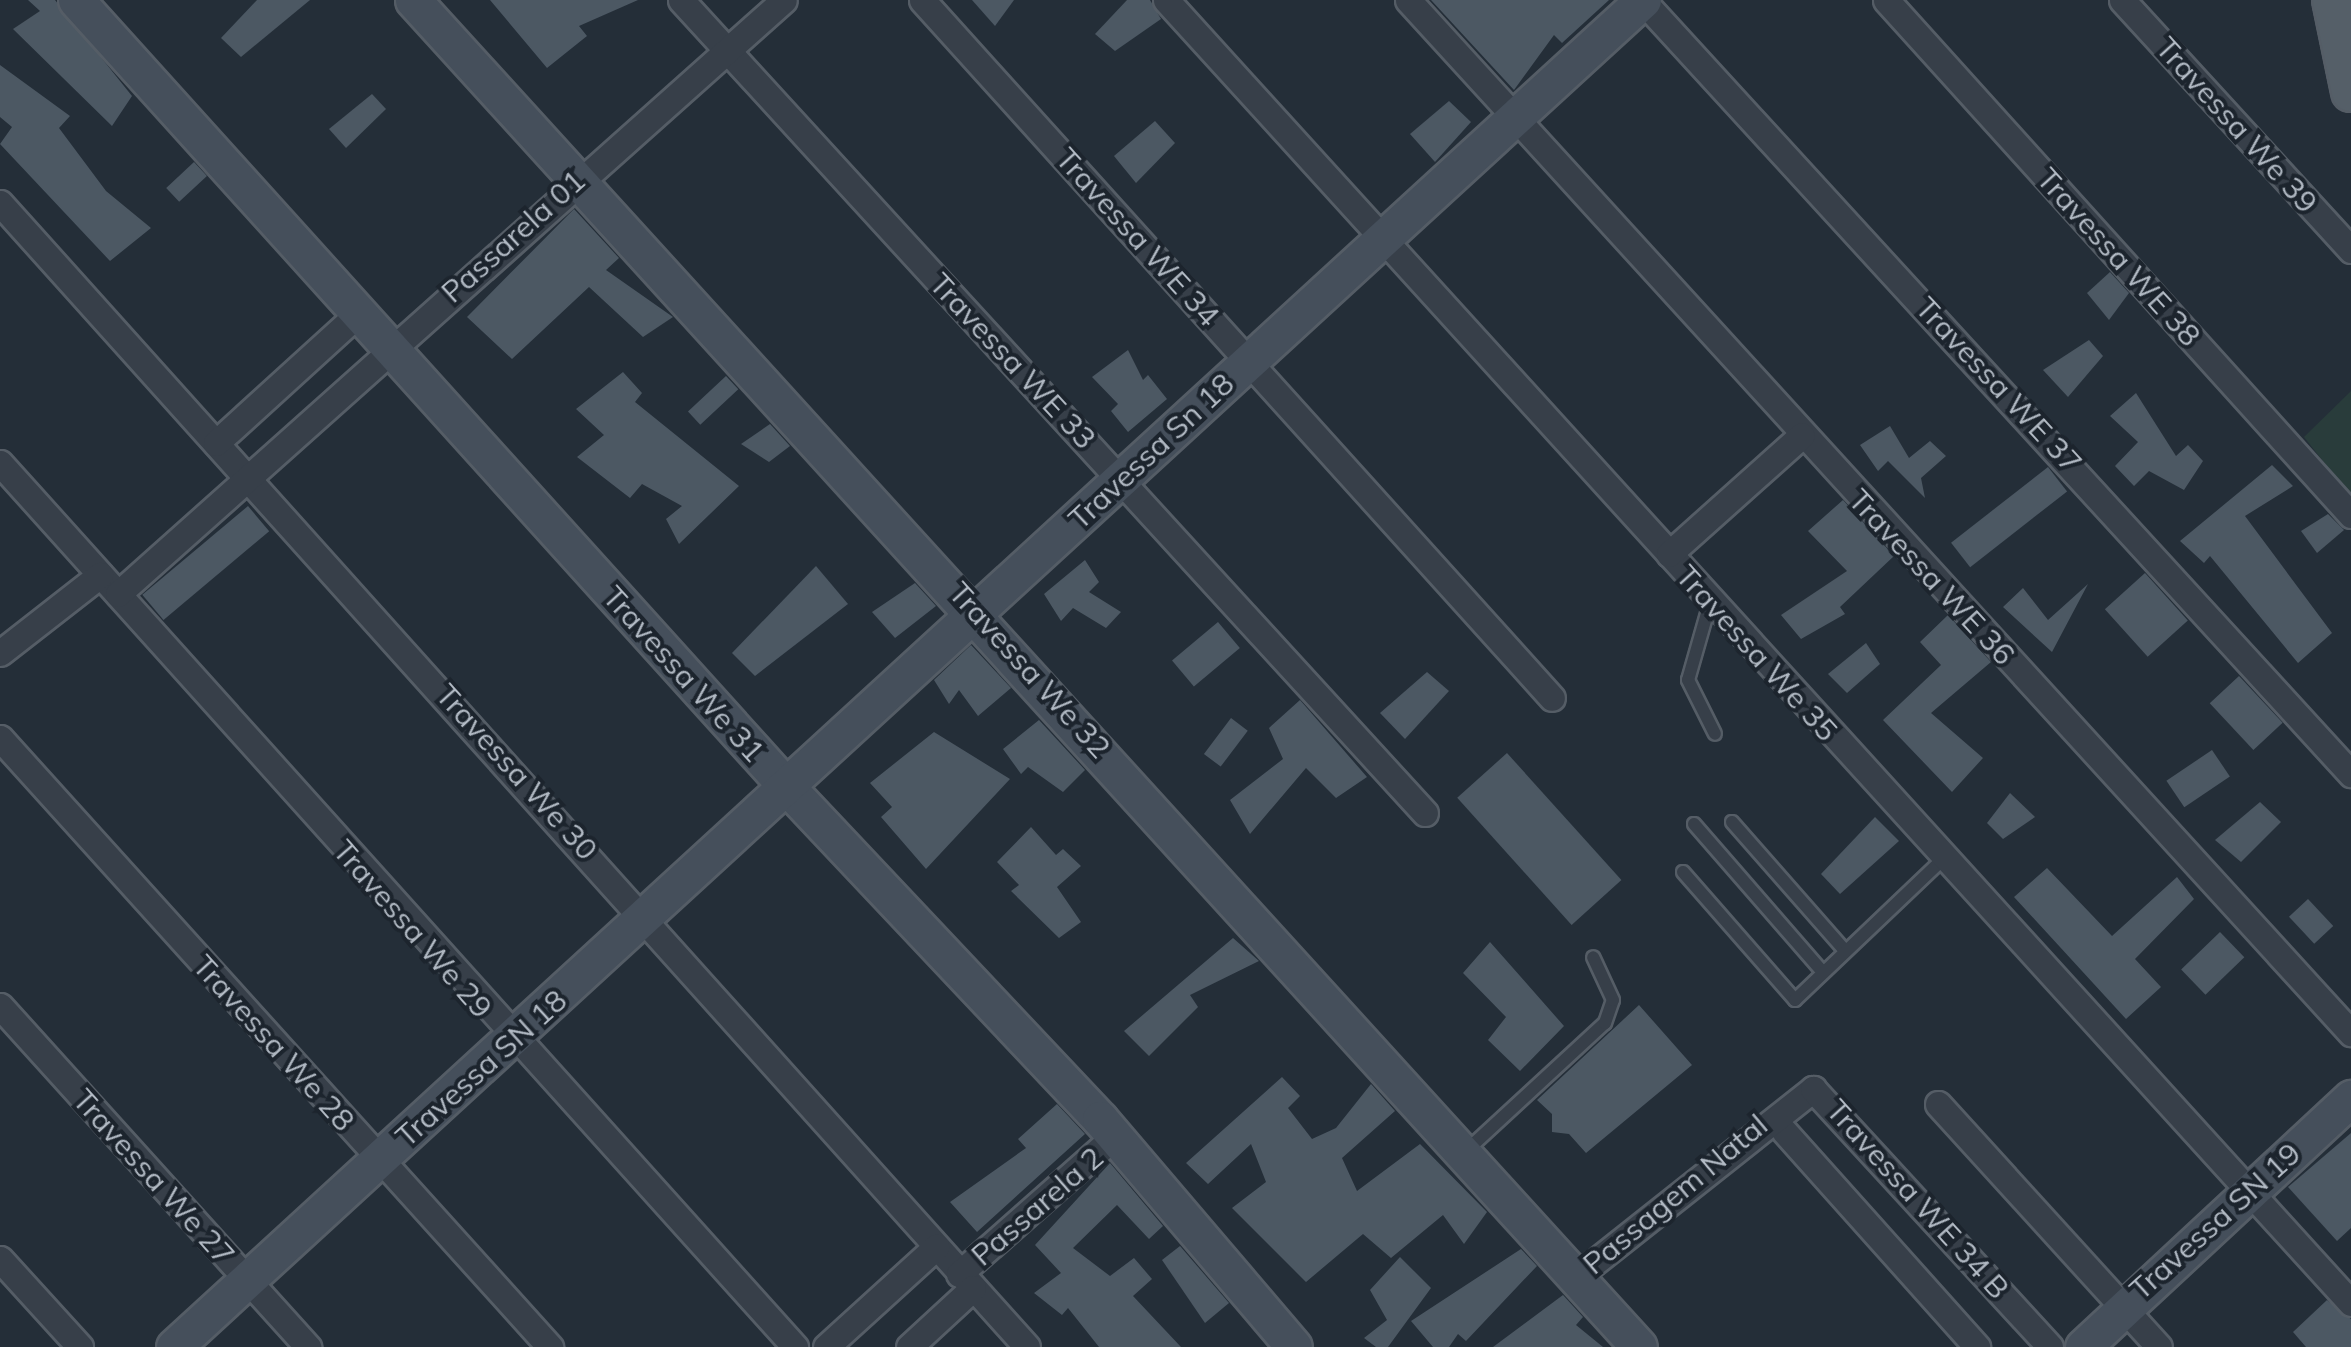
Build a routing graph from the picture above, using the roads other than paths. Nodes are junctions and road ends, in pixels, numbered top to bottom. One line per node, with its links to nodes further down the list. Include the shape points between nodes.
1 (76, 0): 19 (street, Travessa We 31)
2 (413, 0): 15 (street, Travessa We 32)
3 (681, 0): 12 (street, Travessa WE 33)
4 (784, 0): 12 (street, Passarela 01)
5 (922, 0): 21 (street, Travessa WE 34)
6 (1166, 0): 17 (street, Travessa We 35)
7 (1408, 0): 14 (street)
8 (1643, 0): 14 (street, Travessa Sn 18); 37 (street, Travessa WE 37)
9 (1886, 0): 27 (street, Travessa WE 38)
10 (2122, 0): 18 (street, Travessa We 39)
11 (2332, 0): 13 (main road)
12 (728, 51): 15 (street, Passarela 01); 26 (street, Travessa WE 33)
13 (2351, 92)
14 (1517, 116): 17 (street, Travessa Sn 18); 22 (street, Travessa WE 36)
15 (576, 178): 20 (street, Passarela 01); 32 (street, Travessa We 32)
16 (0, 202): 23 (street, Travessa We 30)
17 (1387, 237): 21 (street, Travessa Sn 18); 28 (street, Travessa We 35)
18 (2351, 250)
19 (360, 312): 20 (street, Travessa We 31); 23 (street)
20 (390, 350): 25 (street, Passarela 01); 38 (street, Travessa We 31)
21 (1249, 359): 26 (street, Travessa Sn 18); 34 (street, Travessa WE 34)
22 (1802, 435): 28 (street); 49 (street, Travessa WE 36)
23 (216, 443): 25 (street, Travessa We 30)
24 (0, 462): 29 (street)
25 (248, 479): 30 (street, Passarela 01); 44 (street, Travessa We 30)
26 (1122, 480): 32 (street, Travessa Sn 18); 39 (street, Travessa WE 33)
27 (2351, 515)
28 (1669, 554): 31 (street, Travessa We 35)
29 (100, 575): 30 (street); 33 (street)
30 (118, 594): 50 (street, Travessa We 29)
31 (1710, 603): 35 (lane, via 1688,680); 42 (street, Travessa We 35)
32 (979, 613): 38 (street, Travessa Sn 18); 55 (street, Travessa We 32)
33 (0, 653)
34 (1552, 698)
35 (1716, 734)
36 (0, 738): 56 (street, Travessa We 28)
37 (2351, 774)
38 (786, 786): 44 (street, Travessa SN 18); 54 (street, Travessa We 31)
39 (1425, 812)
40 (1732, 822): 45 (lane)
41 (1694, 824): 47 (lane)
42 (1943, 859): 45 (lane); 57 (street, Travessa We 35)
43 (1684, 872): 47 (lane, via 1793,999)
44 (648, 916): 50 (street, Travessa SN 18); 58 (street, Travessa We 30)
45 (1842, 947): 47 (lane)
46 (1593, 957): 55 (lane, via 1613,1000 1605,1024)
47 (1819, 968)
48 (0, 1006): 61 (street, Travessa We 27)
49 (2351, 1033)
50 (511, 1040): 56 (street, Travessa SN 18); 69 (street, Travessa We 29)
51 (2351, 1098): 57 (street, Travessa SN 19)
52 (1938, 1104): 64 (street)
53 (1780, 1120): 60 (street, Passagem Natal); 75 (street); 76 (street, Travessa WE 34 B, via 1803,1088 1823,1093)
54 (1114, 1137): 62 (street, Passarela 2); 73 (street, Travessa We 31)
55 (1464, 1153): 60 (street, Travessa We 32)
56 (379, 1160): 61 (street, Travessa SN 18); 68 (street, Travessa We 28)
57 (2248, 1190): 63 (street, Travessa We 35); 64 (street, Travessa SN 19)
58 (936, 1246): 62 (street, Travessa We 30); 70 (street, Passarela 2)
59 (0, 1260): 65 (street)
60 (1576, 1277): 74 (street, Travessa We 32)
61 (246, 1280): 66 (street, Travessa SN 18); 67 (street, Travessa We 27)
62 (966, 1281): 71 (street, Passarela 2); 72 (street, Travessa We 30)
63 (2351, 1302)
64 (2124, 1304): 77 (street, Travessa SN 19); 78 (street)
65 (80, 1347)
66 (174, 1347)
67 (308, 1347)
68 (550, 1347)
69 (795, 1347)
70 (826, 1347)
71 (909, 1347)
72 (1027, 1347)
73 (1294, 1347)
74 (1640, 1347)
75 (1977, 1347)
76 (2050, 1347)
77 (2083, 1347)
78 (2159, 1347)

